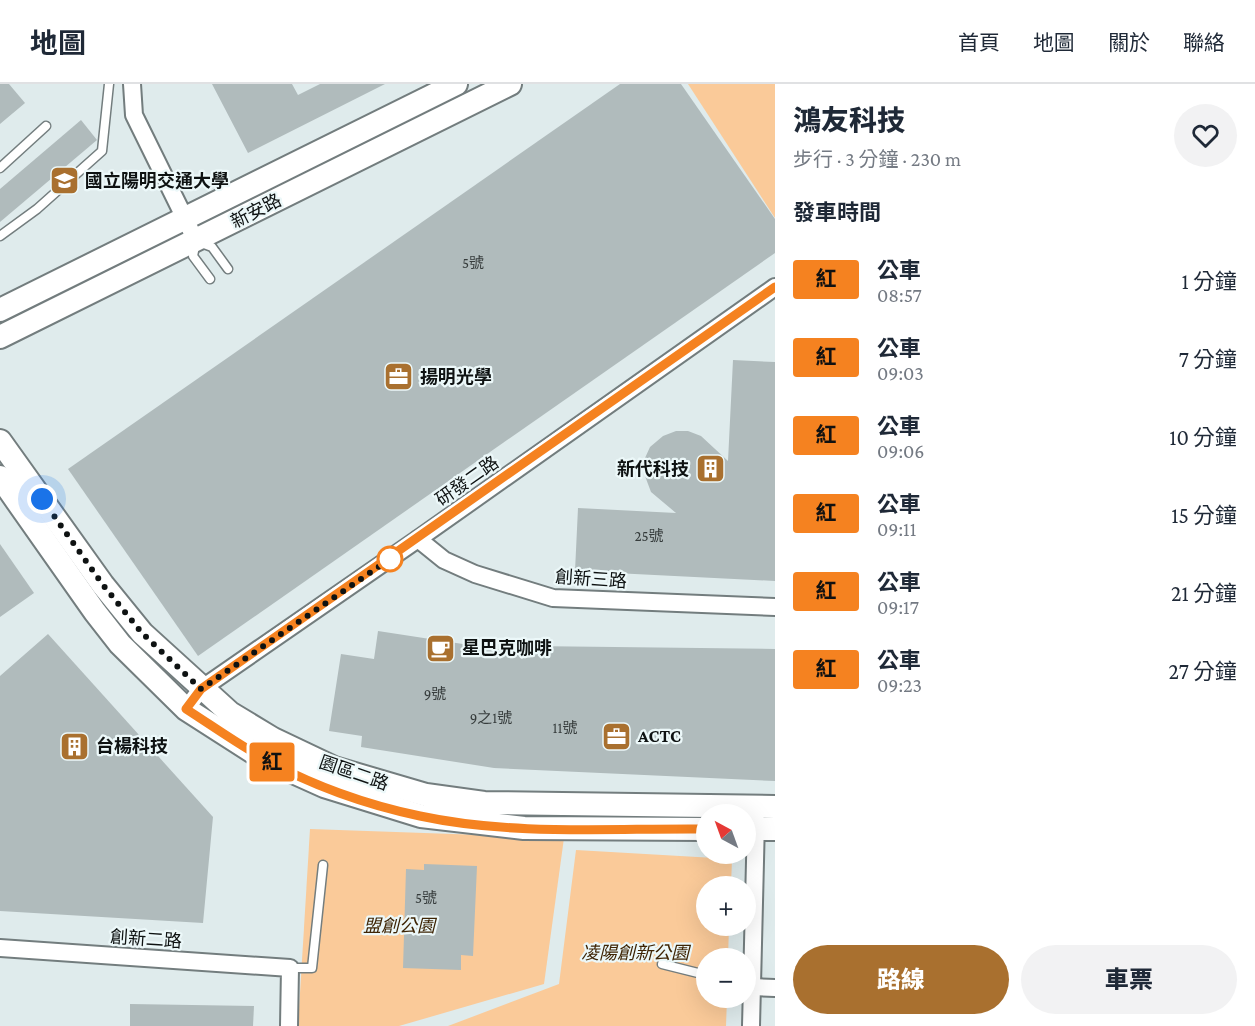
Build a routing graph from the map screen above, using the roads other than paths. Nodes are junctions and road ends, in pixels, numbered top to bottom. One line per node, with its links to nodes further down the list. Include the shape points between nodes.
1 (109, 84): 8 (lane, via 102,151)
2 (132, 84): 7 (street, via 134,115)
3 (456, 84): 7 (street, 新安路)
4 (510, 84): 9 (street, 新安路)
5 (46, 126): 6 (lane)
6 (0, 168)
7 (185, 219): 9 (street); 13 (street, 新安路)
8 (0, 236)
9 (196, 241): 10 (lane, via 212,247); 11 (lane, via 193,256); 14 (street, 新安路)
10 (228, 269)
11 (210, 279)
12 (775, 287): 17 (street, 研發二路)
13 (0, 310)
14 (0, 337)
15 (0, 441): 19 (street, 園區二路, via 103,585 142,633)
16 (0, 477): 20 (street, 園區二路, via 120,644)
17 (418, 539): 18 (street, 創新三路, via 444,560 475,574 553,598); 19 (street, 研發二路)
18 (775, 607)
19 (201, 689): 20 (street, 研發二路); 21 (street, 園區二路, via 230,713 273,739 334,768 426,795 484,803)
20 (186, 709): 22 (street, 園區二路, via 274,764 324,786 421,816 524,828)
21 (762, 820): 25 (street)
22 (696, 828)
23 (323, 865): 27 (lane, via 312,968)
24 (0, 948): 27 (street, 創新二路)
25 (752, 948)
26 (662, 964): 28 (lane)
27 (290, 968): 32 (street)
28 (696, 972)
29 (756, 987): 30 (street)
30 (775, 988)
31 (750, 1008): 33 (street)
32 (289, 1026)
33 (751, 1026)

